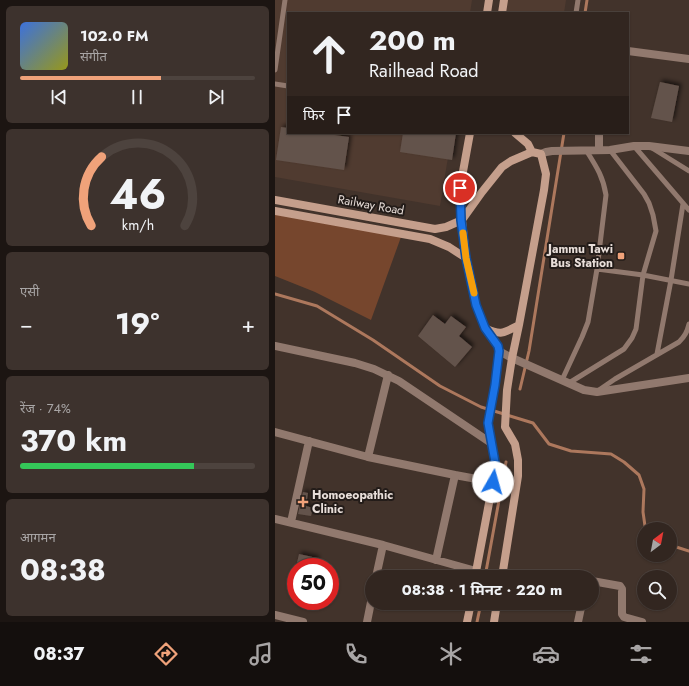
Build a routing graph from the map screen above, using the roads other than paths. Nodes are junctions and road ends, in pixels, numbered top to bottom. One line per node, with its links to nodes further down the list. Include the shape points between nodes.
1 (285, 0): 10 (lane)
2 (489, 0): 5 (main road)
3 (504, 0): 6 (main road)
4 (578, 0): 7 (lane)
5 (487, 12)
6 (502, 12)
7 (576, 12)
8 (629, 51): 9 (street)
9 (689, 59)
10 (275, 70)
11 (275, 84): 12 (lane)
12 (287, 86)
13 (470, 134): 30 (main road, via 460,188)
14 (516, 134): 22 (main road, via 528,144)
15 (599, 134): 19 (street)
16 (634, 146): 17 (street); 20 (street); 26 (lane)
17 (649, 146): 21 (street); 24 (lane)
18 (584, 150): 19 (street); 23 (street); 33 (lane, via 601,174 605,185)
19 (599, 150): 20 (street)
20 (610, 150): 34 (lane, via 644,194 653,215 655,231)
21 (689, 150)
22 (532, 152): 23 (main road); 30 (main road, via 502,167)
23 (541, 154): 38 (main road, via 545,174 544,190)
24 (689, 171)
25 (275, 200): 29 (main road, Railway Road)
26 (683, 204): 27 (lane); 35 (lane)
27 (689, 210)
28 (275, 211): 31 (main road)
29 (368, 216): 30 (main road, Railway Road, via 435,229); 31 (main road)
30 (461, 220): 32 (main road)
31 (366, 228): 32 (main road, via 430,239)
32 (466, 258): 39 (main road, via 476,305)
33 (597, 269): 34 (lane); 46 (lane, via 588,322)
34 (643, 275): 35 (lane); 46 (lane, via 636,328 624,349)
35 (671, 280): 36 (lane); 42 (lane)
36 (689, 284)
37 (689, 324): 42 (lane, via 684,338)
38 (519, 325): 39 (main road, via 504,333 496,333); 43 (main road)
39 (485, 328): 41 (main road)
40 (275, 346): 44 (street, via 355,363)
41 (499, 351): 43 (street); 50 (main road, via 488,423)
42 (657, 354): 47 (lane)
43 (515, 360): 46 (street); 61 (main road, via 507,390 505,427 515,444 519,471)
44 (387, 375): 50 (street); 51 (street)
45 (689, 378): 47 (street)
46 (565, 382): 47 (street)
47 (597, 392)
48 (275, 432): 49 (street)
49 (309, 441): 51 (street); 55 (street)
50 (491, 443): 53 (main road, via 495,462)
51 (368, 457): 52 (street)
52 (455, 475): 53 (street); 57 (street)
53 (493, 482): 60 (main road)
54 (275, 519): 55 (street)
55 (291, 522): 56 (street)
56 (383, 545): 57 (street); 58 (street)
57 (436, 560): 59 (street)
58 (378, 570)
59 (465, 570)
60 (477, 570)
61 (503, 570)
62 (599, 582): 73 (street, via 619,586 622,589 622,614)
63 (369, 610): 69 (street)
64 (470, 610): 70 (main road)
65 (496, 610): 71 (main road)
66 (581, 610): 72 (street)
67 (275, 614): 68 (street)
68 (303, 622)
69 (367, 622)
70 (467, 622)
71 (494, 622)
72 (578, 622)
73 (643, 622)

